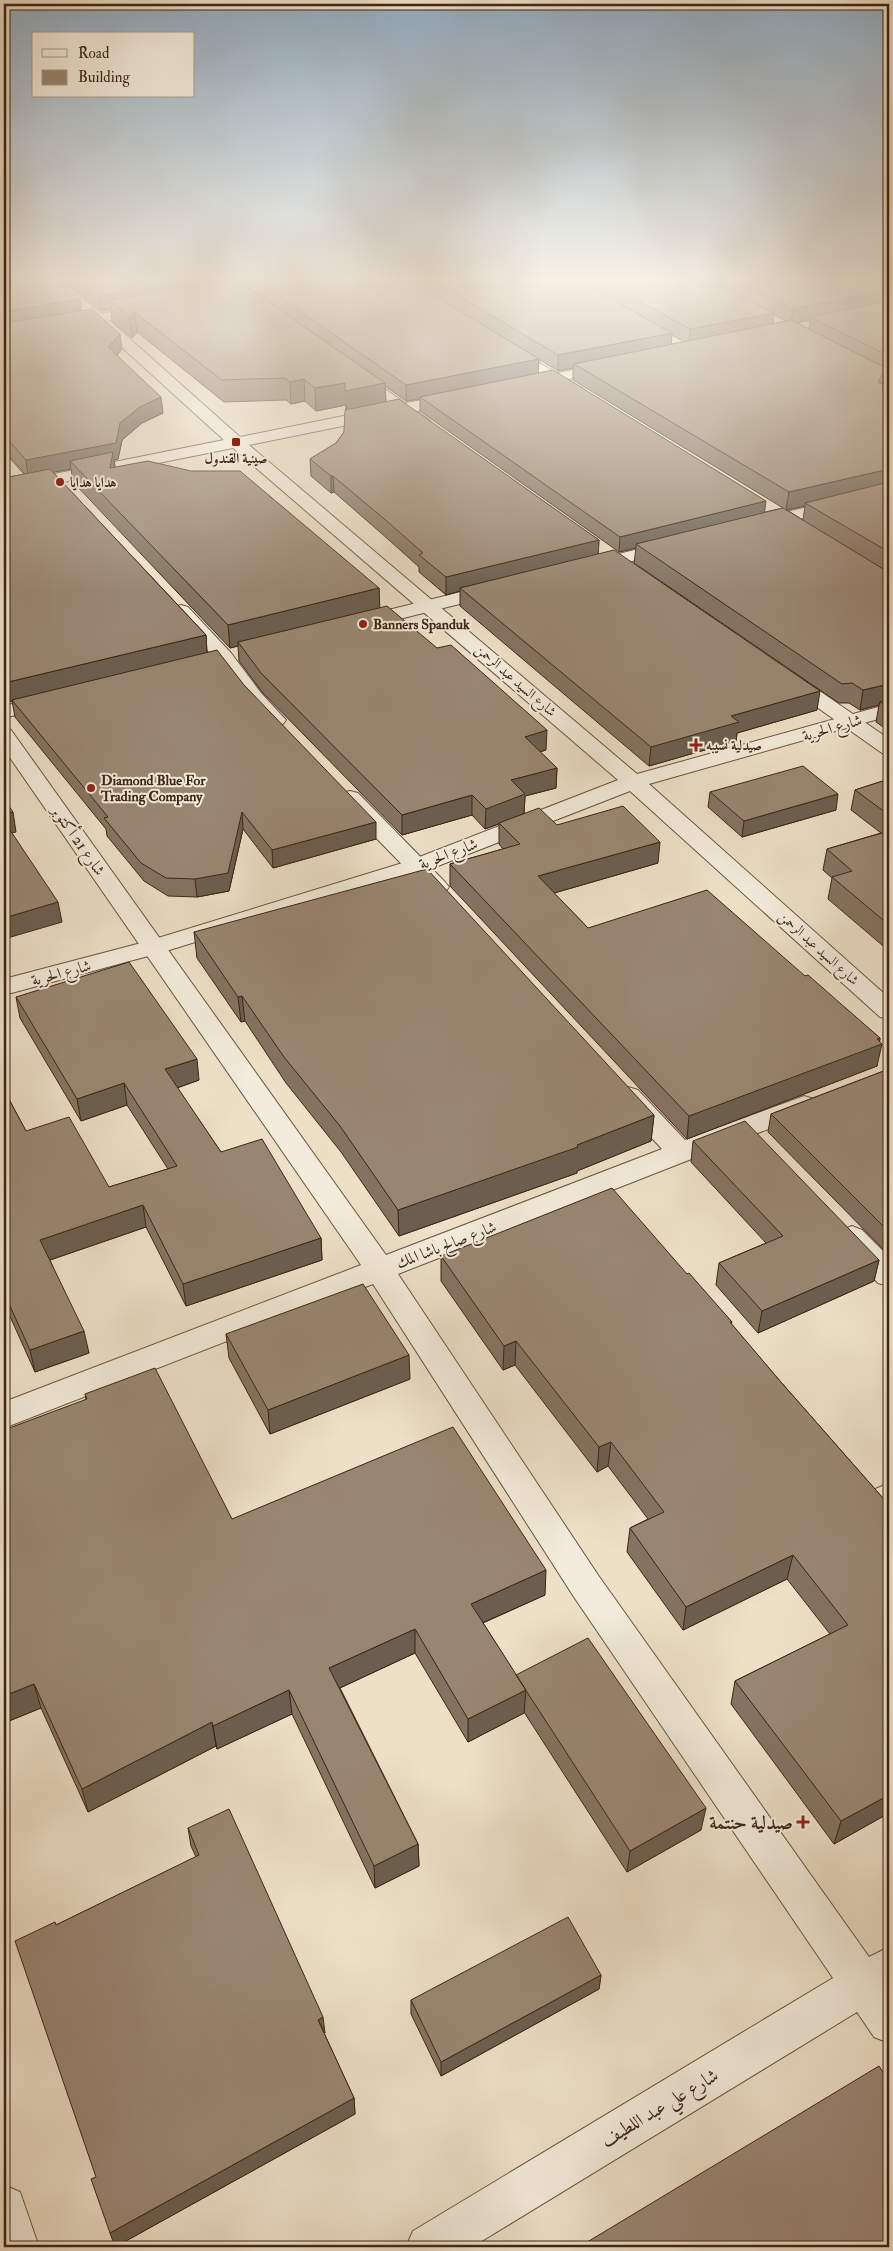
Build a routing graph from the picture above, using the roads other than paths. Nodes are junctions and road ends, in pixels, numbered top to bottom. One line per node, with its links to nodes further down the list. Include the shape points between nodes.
1 (169, 382): 10 (street, شارع السيد عبد الرحمن)
2 (367, 382): 8 (street)
3 (534, 382): 5 (street)
4 (562, 382): 7 (street)
5 (508, 387)
6 (469, 395): 8 (street)
7 (589, 398)
8 (403, 408): 9 (street); 10 (street)
9 (434, 431)
10 (236, 442): 12 (street); 27 (street, شارع السيد عبد الرحمن)
11 (4, 462): 13 (street)
12 (57, 478): 13 (street); 16 (street)
13 (23, 485): 14 (street)
14 (4, 489)
15 (886, 495): 18 (street)
16 (77, 499)
17 (767, 508): 18 (street)
18 (791, 523): 19 (street)
19 (747, 528)
20 (690, 542): 22 (street)
21 (600, 549): 22 (street)
22 (616, 560): 23 (street); 24 (street)
23 (569, 571)
24 (632, 571)
25 (513, 585): 27 (street)
26 (164, 592): 35 (street)
27 (429, 605): 28 (street); 37 (street, شارع السيد عبد الرحمن)
28 (346, 626)
29 (770, 666): 33 (street)
30 (71, 695): 32 (street)
31 (889, 710): 33 (street, شارع الحرية)
32 (4, 712)
33 (852, 721): 36 (street); 37 (street, شارع الحرية)
34 (4, 734): 41 (street, شارع 21 أكتوبر)
35 (292, 738)
36 (889, 749)
37 (633, 782): 39 (street, شارع الحرية); 43 (street, شارع السيد عبد الرحمن)
38 (338, 785): 39 (street)
39 (417, 866): 40 (street); 41 (street, شارع الحرية)
40 (450, 902)
41 (154, 947): 42 (street, شارع الحرية); 50 (street, شارع 21 أكتوبر)
42 (4, 987)
43 (889, 1011)
44 (615, 1081): 48 (street)
45 (827, 1097): 46 (street, شارع صالح باشا المك)
46 (746, 1128): 47 (street); 48 (street, شارع صالح باشا المك)
47 (767, 1149)
48 (681, 1153): 50 (street, شارع صالح باشا المك, via 616,1193)
49 (835, 1219): 51 (street)
50 (380, 1270): 52 (street, شارع صالح باشا المك); 53 (street, شارع 21 أكتوبر, via 586,1586)
51 (889, 1275)
52 (5, 1411)
53 (876, 1976): 54 (street, شارع 21 أكتوبر); 57 (street, شارع علي عبد اللطيف)
54 (889, 2022)
55 (4, 2208): 56 (street)
56 (16, 2247)
57 (429, 2247)

